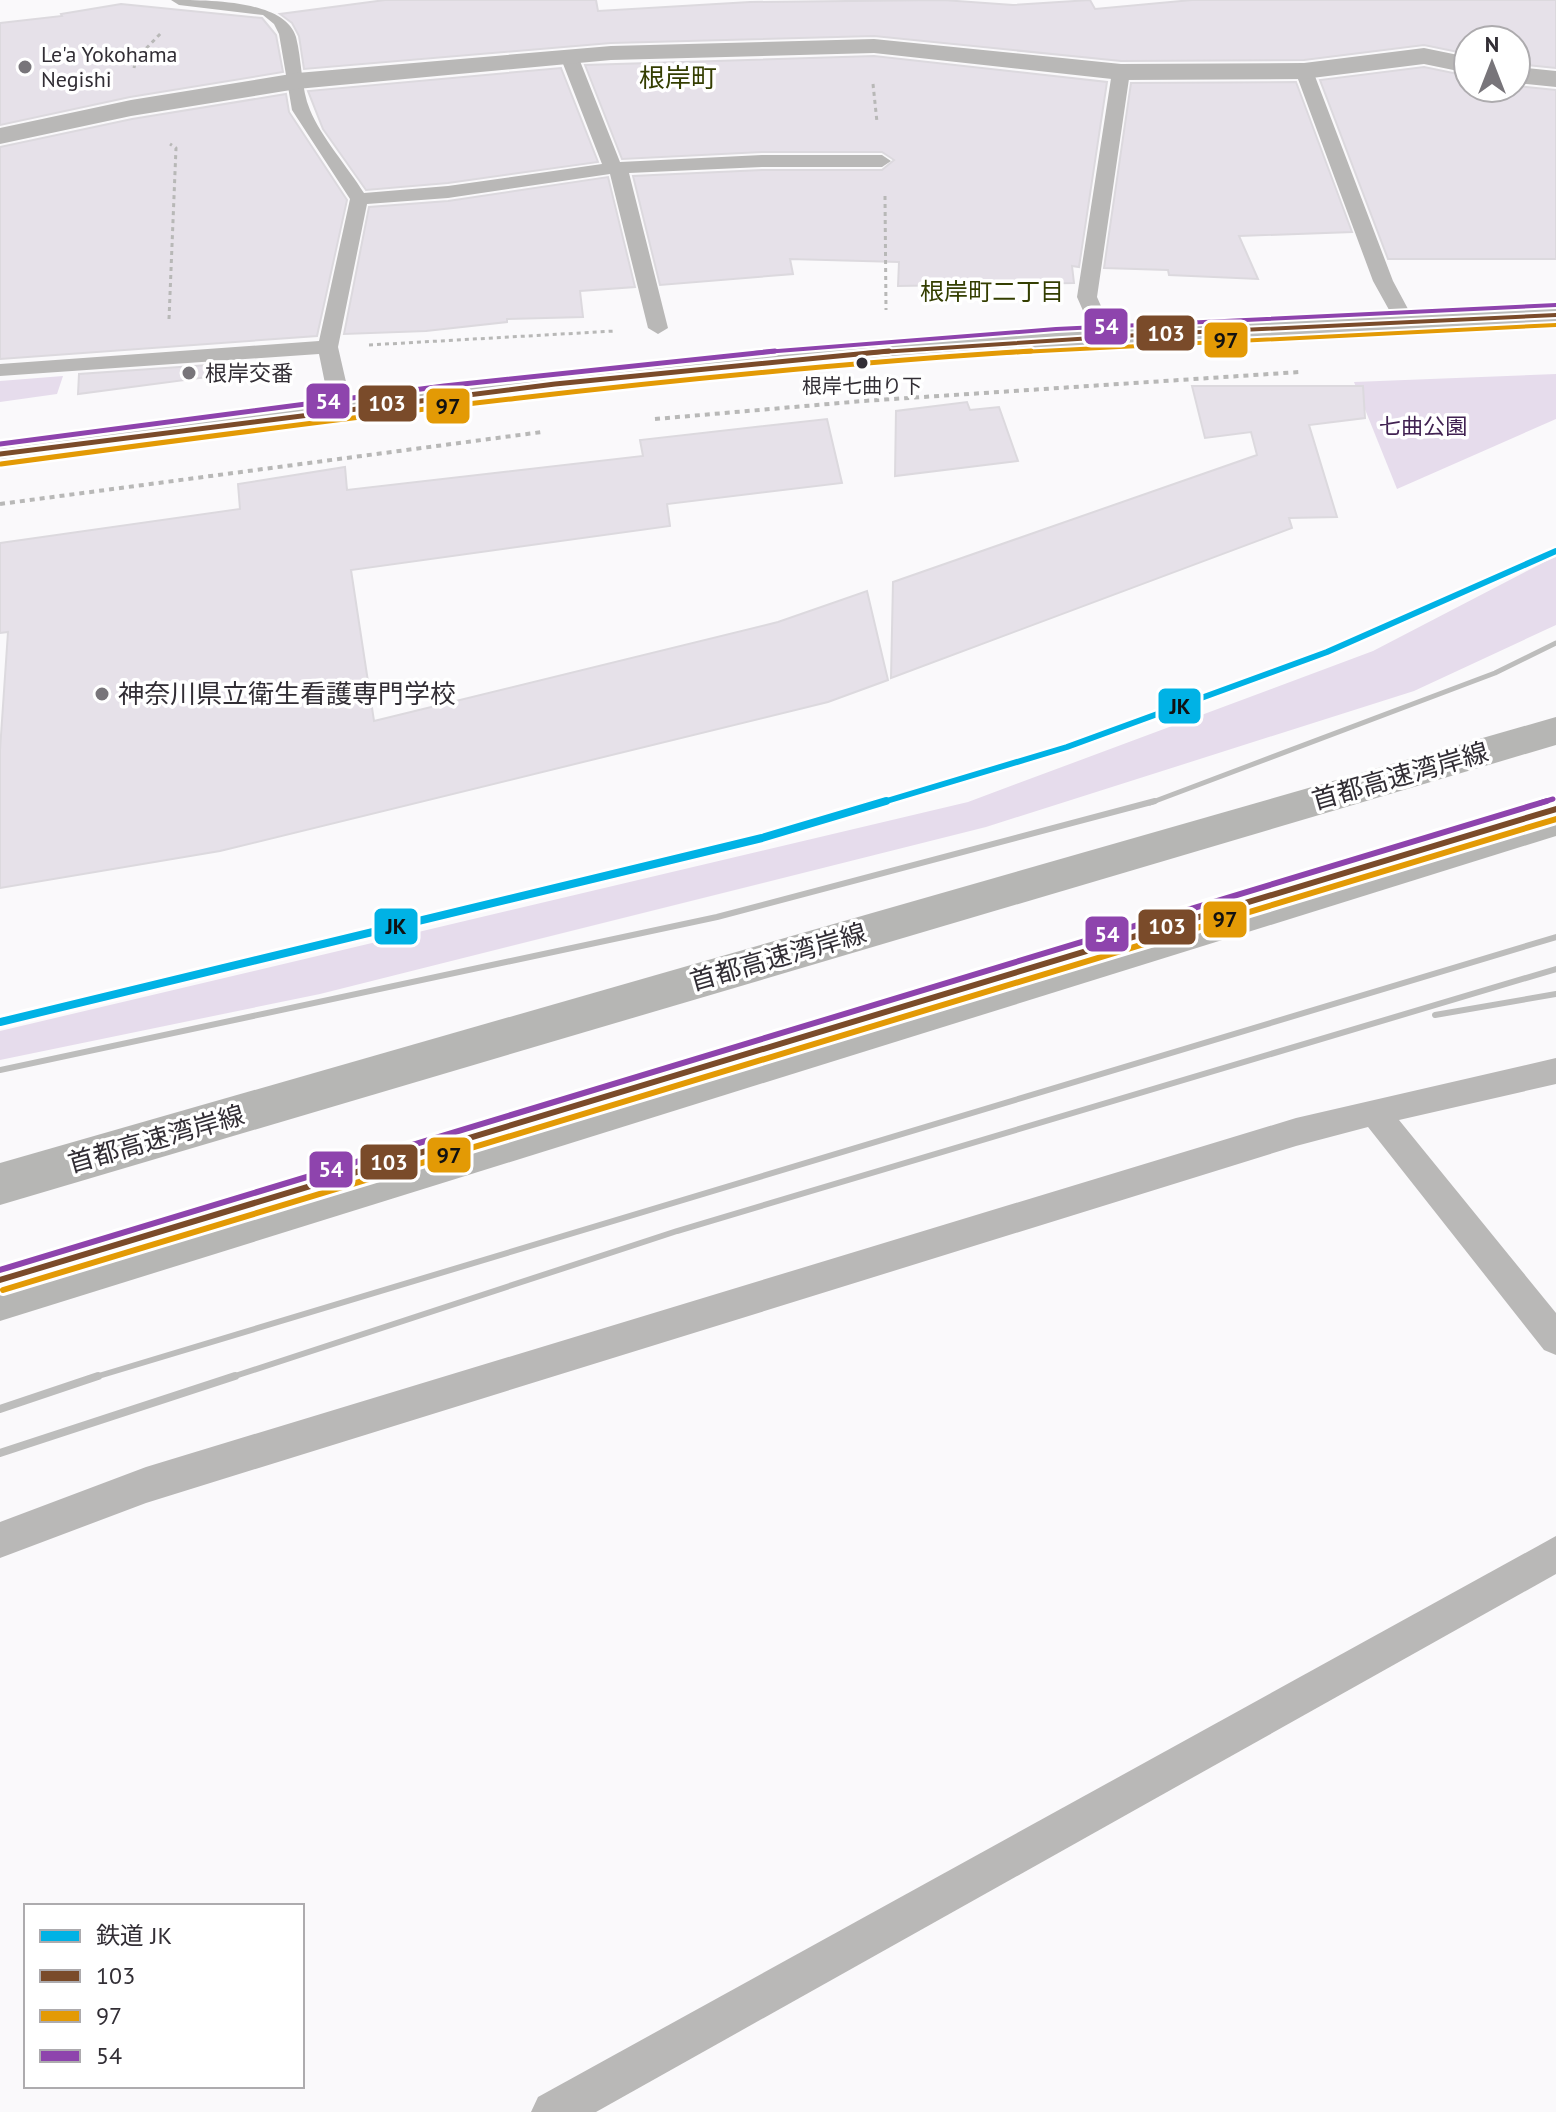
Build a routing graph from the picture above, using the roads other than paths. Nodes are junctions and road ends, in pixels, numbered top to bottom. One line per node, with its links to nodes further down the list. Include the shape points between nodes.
1 (179, 0): 2 (lane)
2 (193, 1): 9 (lane, via 268,11 287,34)
3 (569, 56): 6 (street, via 862,46); 9 (street); 12 (lane)
4 (1452, 62): 5 (street, via 1424,56)
5 (1304, 71): 6 (street); 15 (lane, via 1383,281)
6 (1121, 72): 17 (lane, via 1087,297)
7 (1532, 77): 8 (street)
8 (1556, 79)
9 (297, 81): 10 (street); 13 (lane, via 301,110)
10 (0, 136)
11 (882, 161): 12 (lane)
12 (613, 168): 13 (lane); 16 (lane, via 619,171)
13 (359, 199): 18 (lane)
14 (1556, 315): 15 (main road)
15 (1405, 322): 17 (main road)
16 (658, 328)
17 (1105, 338): 20 (main road, via 877,353)
18 (328, 347): 19 (lane); 20 (lane)
19 (0, 370)
20 (341, 408): 21 (main road)
21 (0, 454)
22 (1556, 731): 26 (highway, 首都高速湾岸線)
23 (1556, 821): 27 (highway)
24 (1556, 1071): 25 (lane)
25 (1374, 1112): 28 (lane); 29 (lane, via 161,1480)
26 (0, 1184)
27 (0, 1298)
28 (1556, 1339)
29 (0, 1540)
30 (1556, 1554): 31 (lane)
31 (553, 2112)

